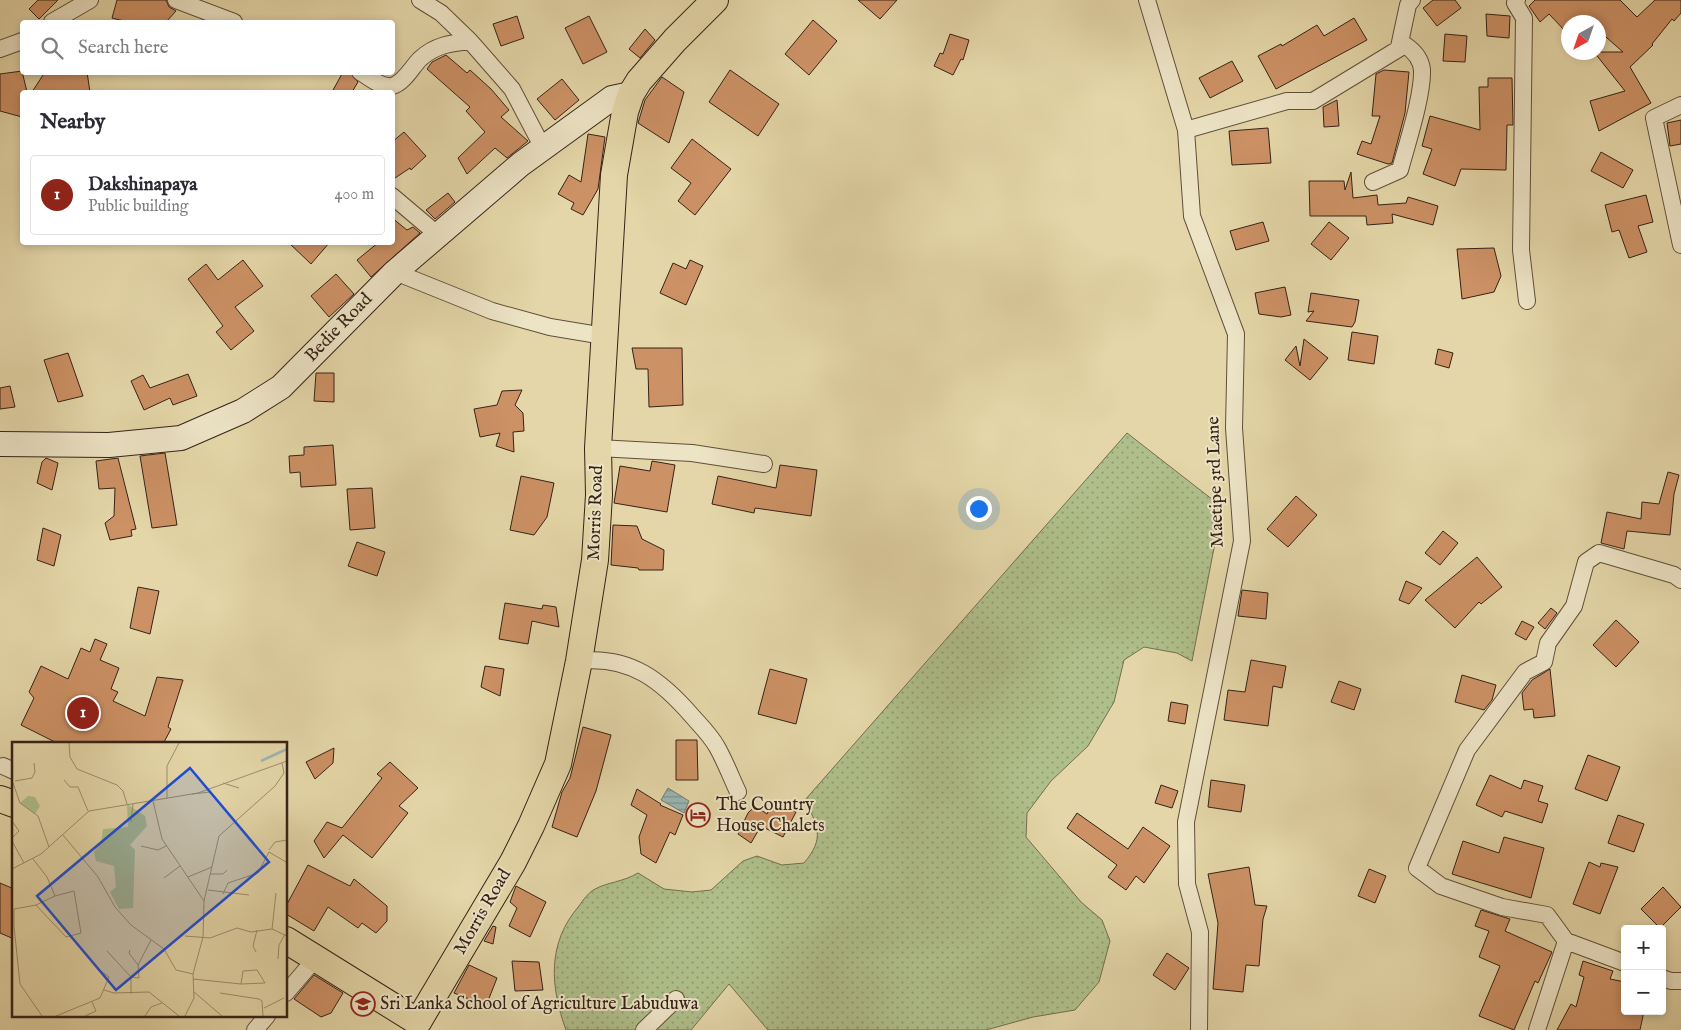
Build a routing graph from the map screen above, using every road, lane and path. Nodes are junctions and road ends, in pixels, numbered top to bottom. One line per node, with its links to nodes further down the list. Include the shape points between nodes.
1 (90, 0): 8 (street)
2 (176, 0): 9 (street)
3 (420, 0): 10 (street, via 441,13)
4 (715, 0): 15 (main road, Morris Road, via 675,40)
5 (1147, 0): 17 (street, Maetipe 3rd Lane)
6 (1412, 0): 12 (street, via 1408,5)
7 (1515, 1): 24 (street, via 1524,18 1521,250)
8 (55, 20)
9 (229, 20)
10 (470, 41): 14 (street, via 442,44 421,58 393,86 383,85); 18 (street, via 512,89)
11 (20, 42): 13 (street)
12 (1399, 47): 17 (street, via 1313,101 1287,101); 19 (street, via 1405,45 1415,51 1422,68 1420,88 1400,170)
13 (0, 49)
14 (365, 75)
15 (631, 94): 18 (street, Bedie Road, via 612,98); 25 (main road, Morris Road, via 614,175)
16 (1681, 104): 22 (street, via 1654,118)
17 (1186, 130): 46 (street, Maetipe 3rd Lane, via 1192,216 1236,334 1234,428 1242,541 1186,822 1187,884 1200,932)
18 (543, 148): 21 (street, Bedie Road)
19 (1373, 182)
20 (395, 199): 21 (street)
21 (437, 234): 23 (street, Bedie Road)
22 (1680, 245)
23 (395, 272): 25 (street, via 492,311 550,327); 26 (street, Bedie Road, via 281,387 243,411 206,428 181,438 146,443)
24 (1528, 301)
25 (604, 336): 27 (main road, Morris Road)
26 (0, 444)
27 (598, 448): 28 (street, via 692,453); 30 (main road, Morris Road, via 595,560)
28 (764, 464)
29 (1681, 580): 35 (street, via 1674,575 1599,553 1586,562 1574,606 1548,643 1544,662 1525,672 1467,750 1417,868 1441,886 1502,907 1547,915)
30 (579, 661): 31 (street, via 627,665 654,678 677,698 717,745); 43 (main road, Morris Road, via 558,764 513,862 469,934)
31 (738, 792)
32 (0, 799): 33 (main road)
33 (12, 803)
34 (288, 941): 36 (main road)
35 (1566, 941): 37 (street); 47 (street)
36 (316, 958): 40 (street); 43 (main road)
37 (1621, 962)
38 (1666, 979): 39 (street)
39 (1681, 981)
40 (288, 991)
41 (676, 999): 45 (street)
42 (265, 1018): 44 (street)
43 (425, 1026)
44 (255, 1030)
45 (644, 1030)
46 (1199, 1030)
47 (1537, 1030)

